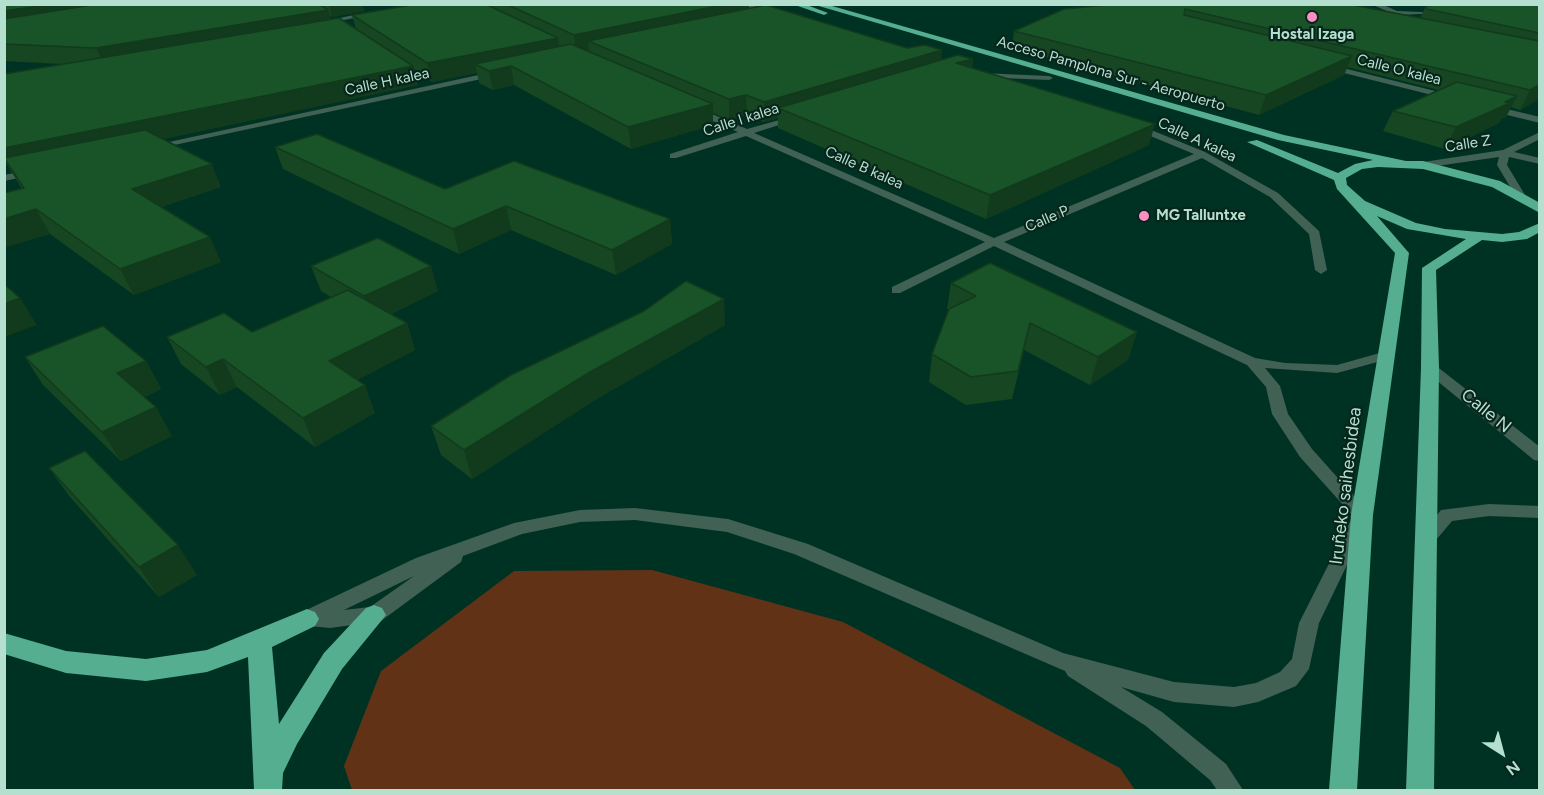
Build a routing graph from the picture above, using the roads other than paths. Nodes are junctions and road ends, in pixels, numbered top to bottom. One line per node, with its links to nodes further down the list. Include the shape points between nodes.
1 (742, 4): 9 (street)
2 (795, 4): 17 (highway)
3 (815, 4): 34 (highway, Acceso Pamplona Sur - Aeropuerto, via 1282,138)
4 (1374, 4): 6 (street)
5 (382, 12): 12 (street)
6 (1396, 13): 7 (street); 13 (street, via 1383,20)
7 (1448, 13)
8 (320, 15): 12 (street)
9 (776, 15): 10 (street); 11 (street)
10 (787, 18)
11 (754, 20)
12 (329, 21): 14 (street)
13 (1395, 26)
14 (346, 30)
15 (1320, 64): 21 (street, Calle O kalea)
16 (508, 71): 20 (street, Calle H kalea)
17 (1049, 78): 19 (street, via 977,74); 38 (highway, via 1265,145)
18 (422, 80): 20 (street)
19 (1014, 86)
20 (431, 87): 29 (street, Calle H kalea)
21 (1459, 100)
22 (682, 104): 27 (street, Calle B kalea)
23 (1482, 105): 25 (street)
24 (812, 112): 27 (street, Calle I kalea)
25 (1539, 120)
26 (1125, 123): 31 (street, Calle A kalea)
27 (746, 132): 32 (street, Calle I kalea); 46 (street, Calle B kalea)
28 (1539, 135): 30 (street)
29 (143, 149)
30 (1505, 153): 33 (street); 35 (street, Calle Z); 39 (street, Calle Z, via 1502,165)
31 (1202, 154): 46 (street, Calle P); 47 (street, Calle A kalea, via 1274,195 1315,233)
32 (673, 156)
33 (1539, 161)
34 (1402, 163): 35 (highway); 38 (highway, via 1359,166)
35 (1423, 165): 39 (highway, via 1496,184)
36 (39, 171): 37 (street)
37 (4, 178)
38 (1340, 178): 40 (highway, Iruñeko saihesbidea, via 1341,186)
39 (1520, 195): 41 (highway)
40 (1360, 204): 44 (highway, via 1412,226); 49 (highway, Iruñeko saihesbidea, via 1402,253)
41 (1539, 209)
42 (1539, 227): 43 (highway)
43 (1522, 236): 44 (highway); 45 (highway)
44 (1477, 238): 51 (highway, via 1429,268)
45 (1539, 240)
46 (994, 242): 48 (street, Calle P); 50 (street, Calle B kalea)
47 (1321, 270)
48 (896, 290)
49 (1387, 355): 50 (street, via 1337,369); 54 (highway, Iruñeko saihesbidea)
50 (1252, 362): 54 (street, via 1273,386 1280,414 1306,453)
51 (1430, 368): 52 (street, Calle N); 55 (highway)
52 (1539, 456)
53 (1539, 512): 55 (street, via 1489,510 1447,515)
54 (1362, 515): 61 (street, via 1309,622 1302,663 1288,679 1234,697 1174,692); 64 (highway, Iruñeko saihesbidea)
55 (1425, 541): 65 (highway)
56 (466, 548): 57 (street); 58 (street, via 423,563); 61 (street, via 520,528 580,516 635,514 728,526 801,549)
57 (374, 615): 58 (street); 62 (highway, via 333,661 287,735)
58 (307, 619): 59 (highway)
59 (259, 642): 60 (highway, via 207,661 146,670 66,663); 62 (highway)
60 (4, 643)
61 (1059, 661): 63 (street, via 1154,719 1218,772)
62 (268, 782)
63 (1231, 790)
64 (1343, 790)
65 (1420, 790)

